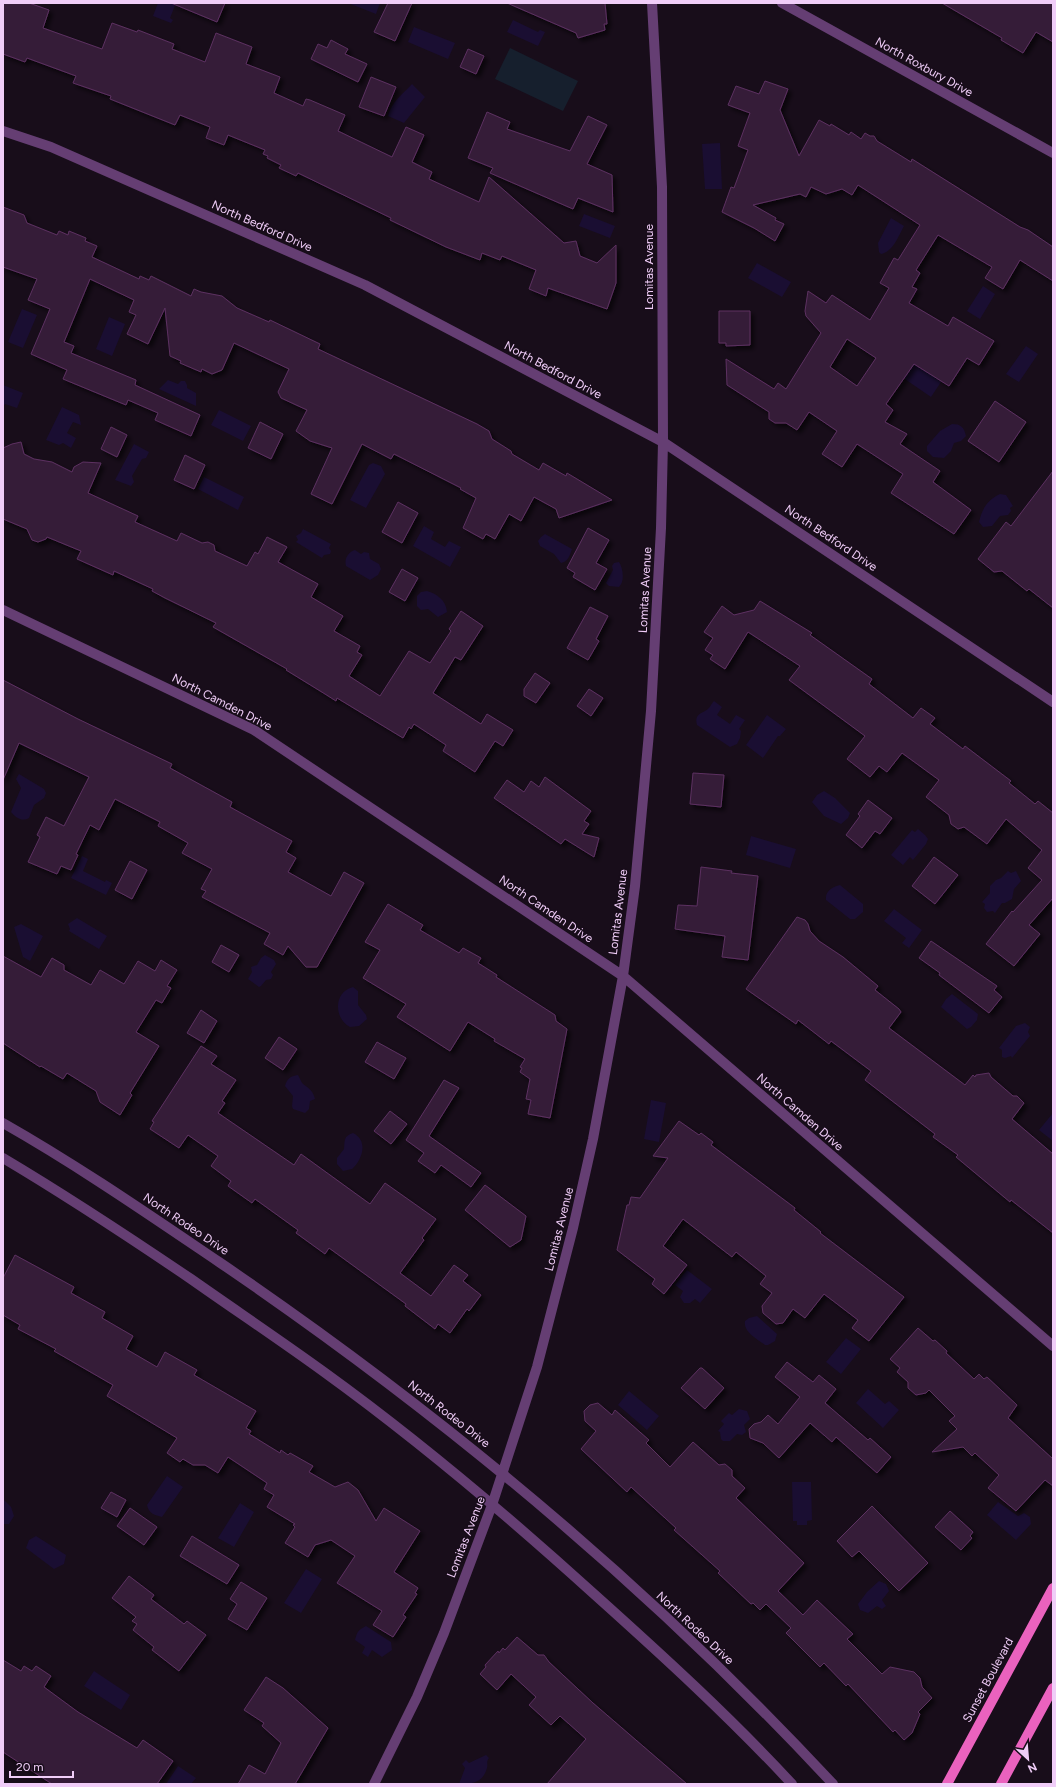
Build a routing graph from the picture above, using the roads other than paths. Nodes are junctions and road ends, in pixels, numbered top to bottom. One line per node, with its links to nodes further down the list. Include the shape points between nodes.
1 (652, 3): 5 (street, Lomitas Avenue, via 662,187)
2 (782, 3): 4 (street, North Roxbury Drive)
3 (3, 131): 5 (street, North Bedford Drive, via 51,147 366,285)
4 (1053, 152)
5 (663, 442): 7 (street, North Bedford Drive); 8 (street, Lomitas Avenue, via 651,712 635,886)
6 (3, 610): 8 (street, North Camden Drive, via 254,730)
7 (1053, 702)
8 (623, 976): 11 (street, North Camden Drive); 12 (street, Lomitas Avenue, via 593,1139 573,1228 537,1367)
9 (3, 1124): 12 (street, North Rodeo Drive, via 96,1180 256,1287 349,1353)
10 (3, 1158): 13 (street, via 157,1256 319,1368)
11 (1053, 1346)
12 (503, 1473): 13 (street, Lomitas Avenue); 18 (street, North Rodeo Drive, via 660,1612 746,1694)
13 (492, 1505): 16 (street, Lomitas Avenue, via 417,1697); 17 (street, via 645,1640)
14 (1053, 1588): 19 (main road, Sunset Boulevard)
15 (1053, 1688): 20 (main road)
16 (374, 1784)
17 (792, 1784)
18 (833, 1784)
19 (947, 1784)
20 (1001, 1784)

